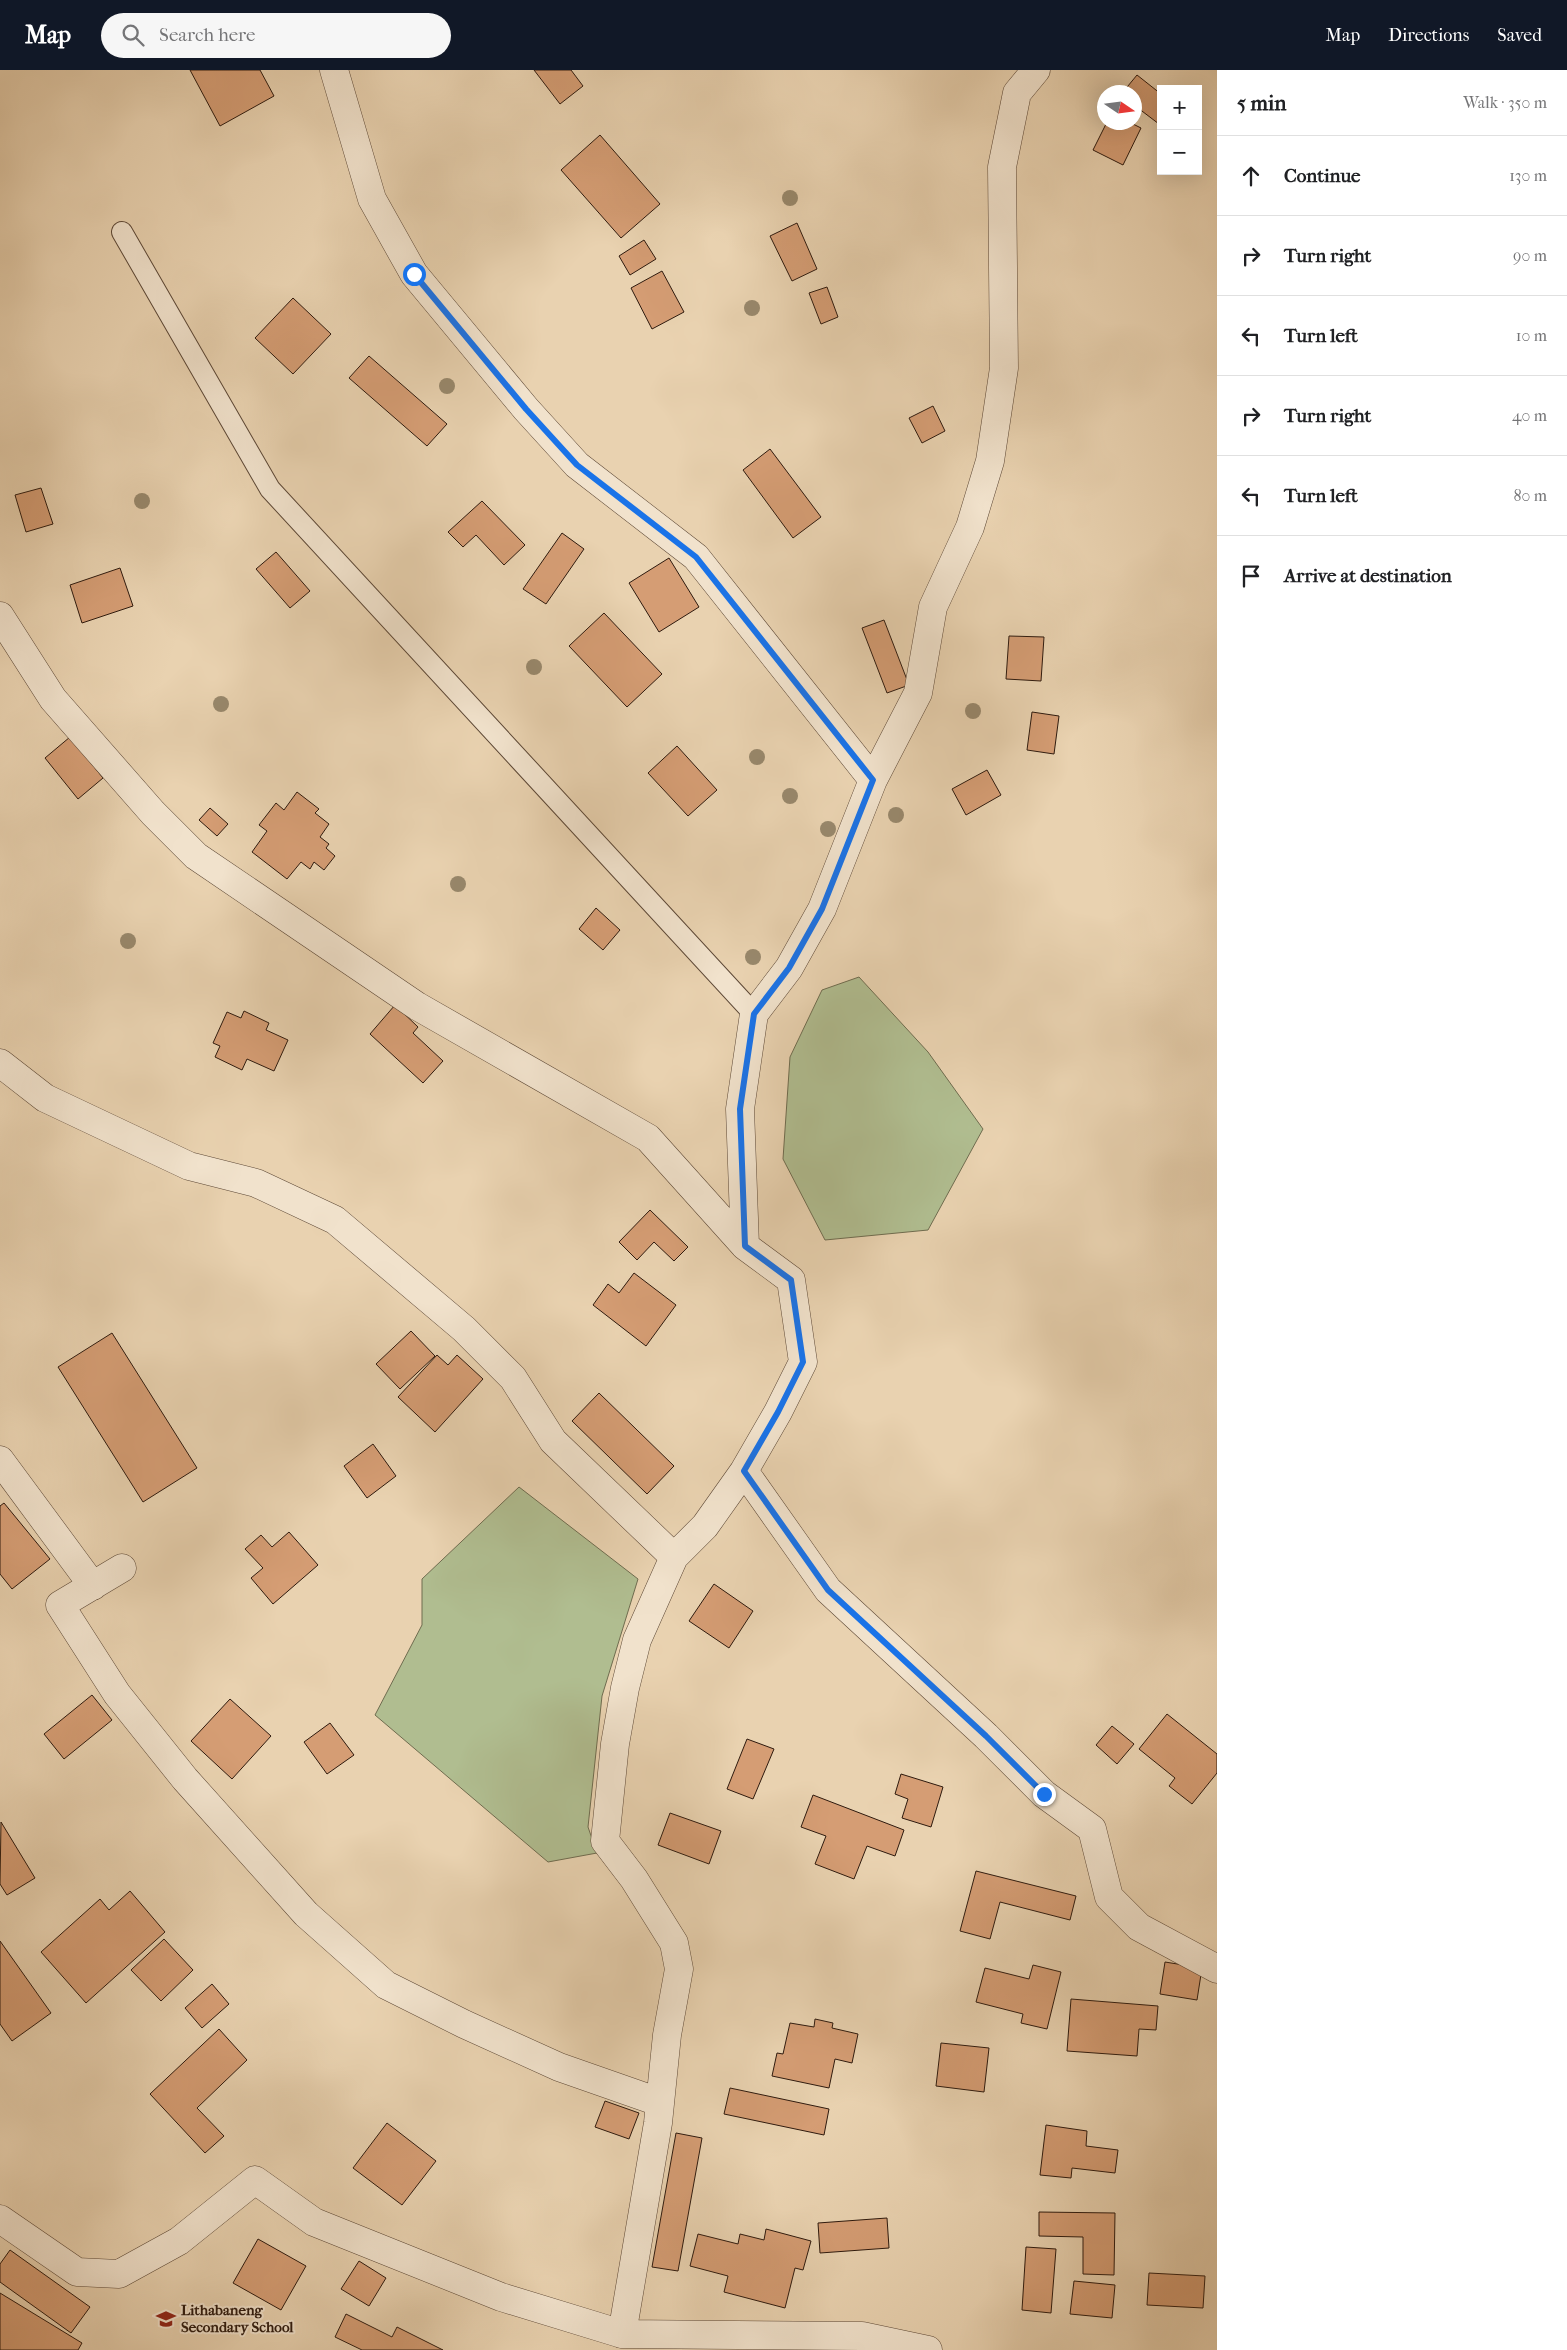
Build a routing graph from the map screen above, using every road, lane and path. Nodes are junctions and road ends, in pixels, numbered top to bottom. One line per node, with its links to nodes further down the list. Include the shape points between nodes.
1 (334, 70): 5 (street, via 372,199 414,274 577,465 696,557)
2 (1036, 70): 5 (street, via 1017,93 1002,167 1004,368 990,461 970,527 933,607 918,693)
3 (122, 232): 6 (lane, via 270,489)
4 (0, 616): 8 (street, via 53,699 153,813 196,856 417,1006 648,1138)
5 (873, 780): 6 (street, via 822,909 789,968)
6 (754, 1014): 8 (street, via 740,1109)
7 (0, 1063): 11 (street, via 45,1098 188,1166 256,1183 336,1220 464,1329 513,1378 553,1441)
8 (745, 1246): 10 (street, via 791,1280 803,1362)
9 (0, 1460): 13 (street)
10 (744, 1471): 11 (street, via 706,1526); 14 (street, via 828,1590 1044,1794 1092,1829 1110,1897 1139,1927)
11 (674, 1557): 15 (street, via 637,1640 625,1688 615,1744 605,1841 674,1943 679,1968)
12 (122, 1568): 13 (street)
13 (93, 1586): 15 (street, via 60,1605 117,1694 185,1779 306,1914 386,1985 559,2067)
14 (1217, 1969)
15 (659, 2102): 17 (street)
16 (0, 2219): 17 (street, via 77,2272 119,2274 179,2241 255,2180 314,2222 501,2297)
17 (622, 2334): 18 (street, via 862,2336)
18 (928, 2350)

